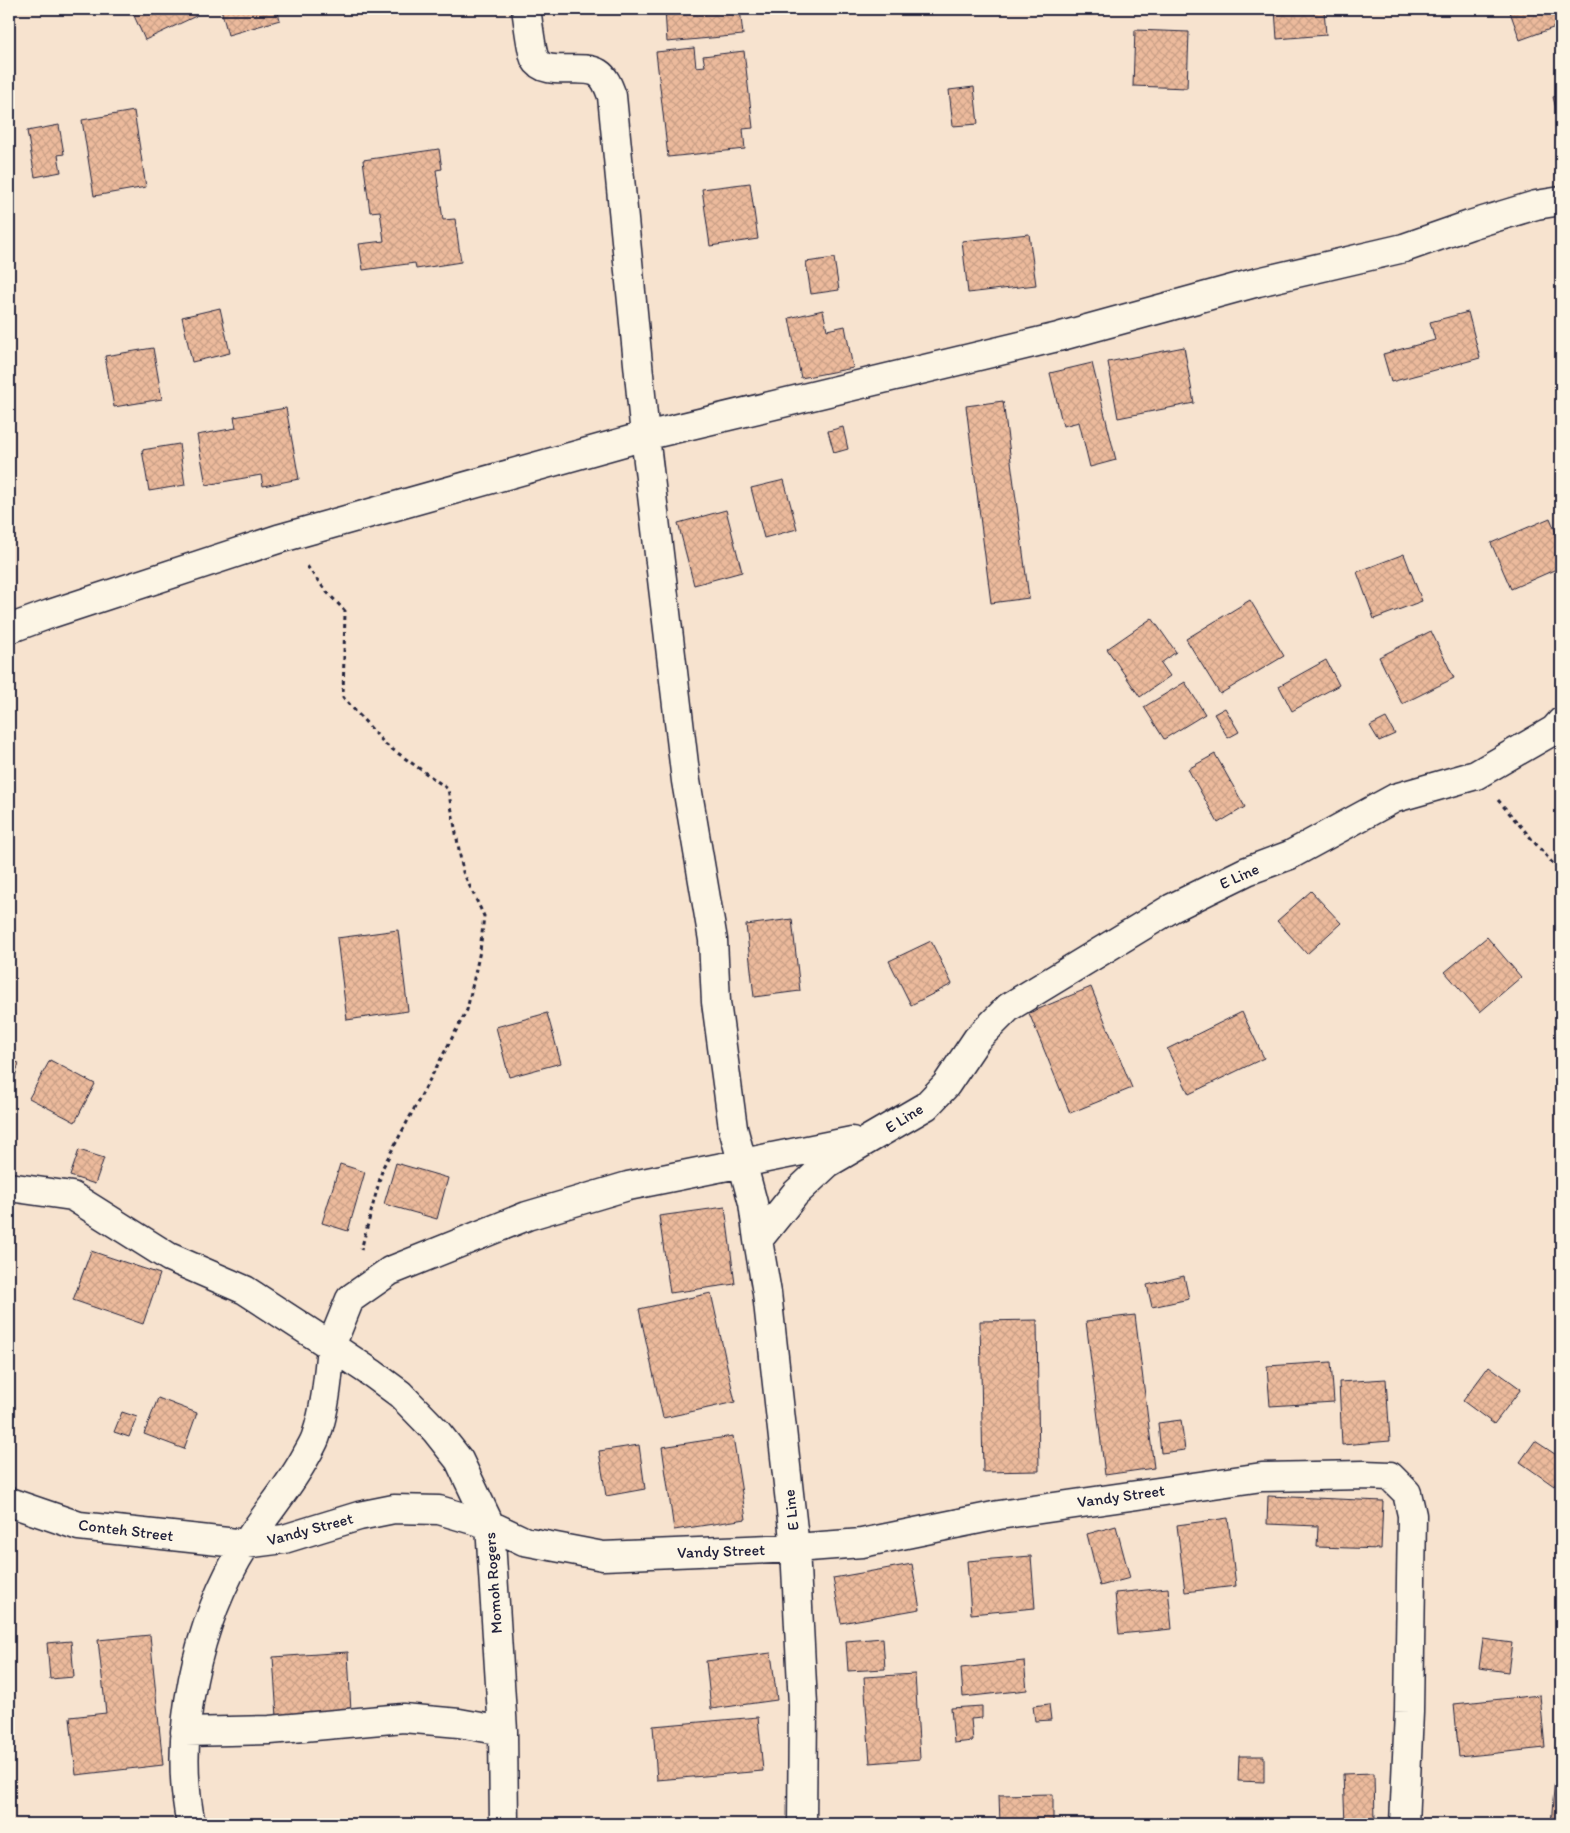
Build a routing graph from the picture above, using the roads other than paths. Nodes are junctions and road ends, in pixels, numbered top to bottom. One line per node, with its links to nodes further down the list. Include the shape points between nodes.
1 (526, 9): 3 (street, via 535,59 542,67 598,73 612,96)
2 (1561, 201): 3 (street, via 1536,205 1404,248)
3 (645, 436): 4 (street, via 278,539); 7 (street, via 686,780 713,940 717,1011 733,1128)
4 (9, 629)
5 (1561, 722): 6 (street, E Line, via 1554,730 1476,775 1395,798 1290,855 1247,871 1164,913 1009,1007 977,1039 946,1086 926,1106)
6 (875, 1136): 7 (street); 9 (street, E Line, via 828,1164 795,1194)
7 (742, 1164): 9 (street, via 753,1203); 10 (street, via 628,1186 527,1216 390,1272 350,1300)
8 (9, 1187): 10 (street, Momoh Rogers, via 72,1196 169,1257 244,1290)
9 (758, 1240): 14 (street, E Line, via 767,1293)
10 (331, 1346): 12 (street, Momoh Rogers, via 400,1394 436,1431 460,1460); 13 (street, via 326,1398 316,1438 294,1477)
11 (9, 1502): 13 (street, Conteh Street, via 78,1526)
12 (490, 1525): 13 (street, Vandy Street, via 439,1510 394,1510 359,1516 284,1539); 14 (street, Vandy Street, via 524,1541 603,1556); 15 (street, Momoh Rogers)
13 (246, 1544): 16 (street, via 221,1590 202,1644)
14 (795, 1548): 19 (street, E Line, via 803,1705); 20 (street, Vandy Street, via 862,1544 999,1515 1262,1477 1390,1476 1407,1494 1412,1515)
15 (503, 1731): 16 (street, via 403,1718 270,1730); 18 (street, Momoh Rogers)
16 (185, 1732): 17 (street, via 186,1798)
17 (192, 1824)
18 (504, 1824)
19 (802, 1824)
20 (1404, 1824)

